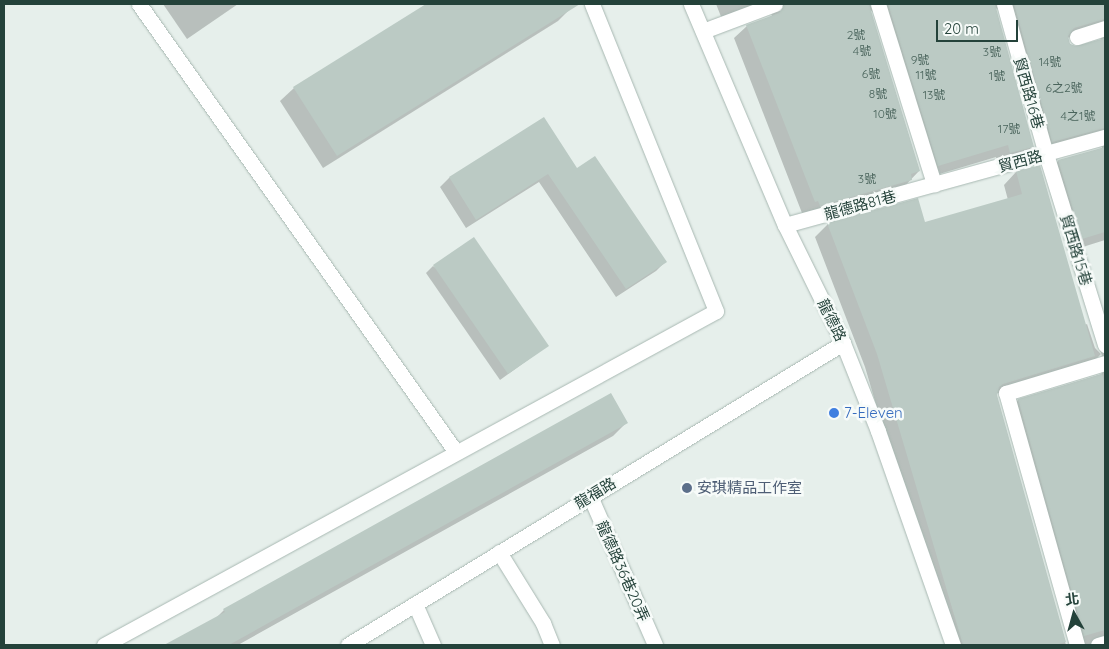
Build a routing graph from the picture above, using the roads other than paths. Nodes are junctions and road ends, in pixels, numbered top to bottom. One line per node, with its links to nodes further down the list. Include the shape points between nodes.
1 (139, 4): 17 (street)
2 (592, 4): 17 (street, via 716,311)
3 (691, 4): 8 (street, 龍德路)
4 (774, 4): 8 (street)
5 (878, 4): 12 (street)
6 (1004, 4): 11 (street, 貿西路16巷)
7 (1105, 28): 9 (street)
8 (703, 30): 13 (street, 龍德路)
9 (1077, 37)
10 (1105, 137): 11 (street, 貿西路)
11 (1046, 154): 12 (street, 貿西路); 15 (street, 貿西路15巷)
12 (934, 184): 13 (street, 龍德路81巷)
13 (785, 225): 14 (street, 龍德路)
14 (843, 343): 18 (street, 龍福路); 27 (street, 龍德路, via 878,430)
15 (1105, 346)
16 (1105, 363): 28 (street, via 1006,393)
17 (456, 452): 22 (street)
18 (590, 496): 19 (street, 龍福路); 26 (street, 龍德路36巷20弄)
19 (499, 552): 20 (street, 龍福路); 25 (street)
20 (415, 604): 23 (street, 龍福路); 24 (street)
21 (1105, 644): 29 (street)
22 (104, 645)
23 (348, 645)
24 (432, 645)
25 (552, 645)
26 (655, 645)
27 (952, 645)
28 (1077, 645)
29 (1098, 645)

